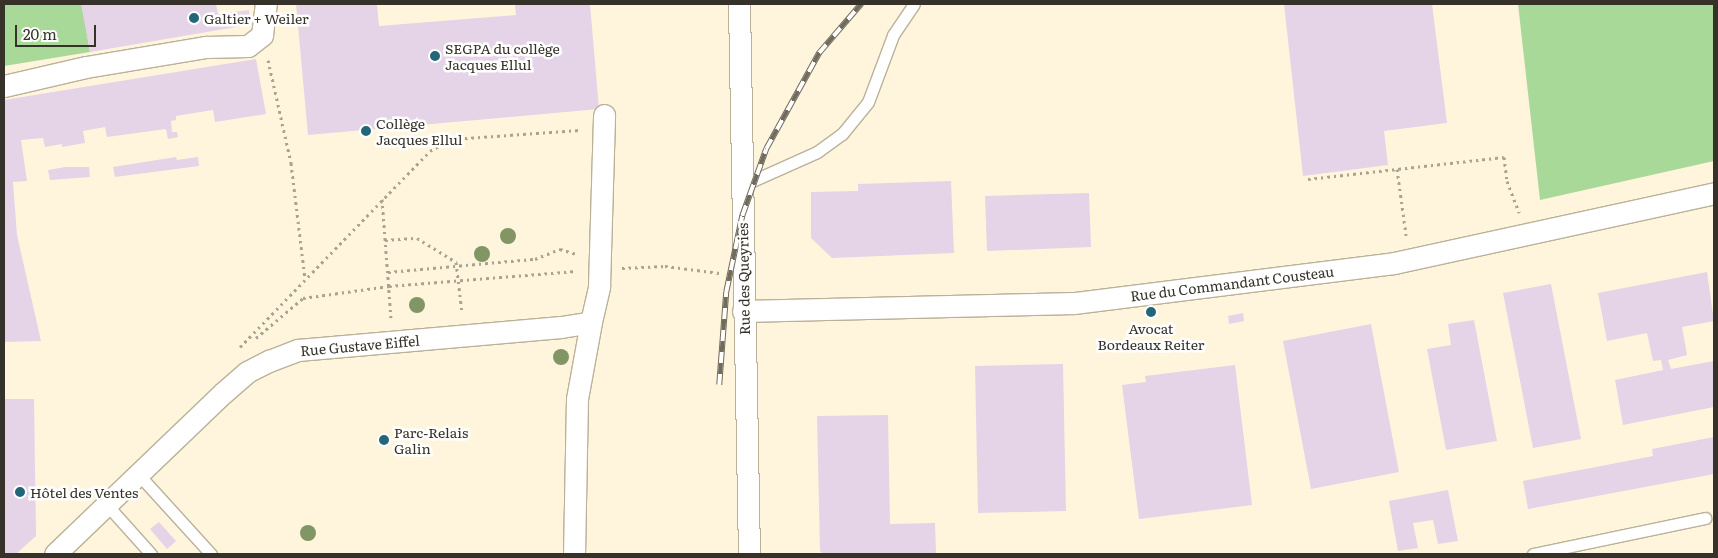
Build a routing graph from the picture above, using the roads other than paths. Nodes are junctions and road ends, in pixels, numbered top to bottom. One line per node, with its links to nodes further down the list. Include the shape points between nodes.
1 (266, 4): 4 (street, via 262,35 248,46 206,46 86,67)
2 (739, 4): 6 (street, Rue des Queyries)
3 (914, 4): 6 (lane, via 893,35 868,102 842,134 817,152)
4 (4, 86)
5 (603, 121): 9 (street, via 598,286)
6 (741, 186): 8 (street, Rue des Queyries)
7 (1714, 194): 8 (street, Rue du Commandant Cousteau, via 1409,259 1074,303)
8 (743, 311): 17 (street, Rue des Queyries)
9 (591, 322): 10 (street, Rue Gustave Eiffel, via 298,350 247,372); 16 (street, via 577,399)
10 (139, 475): 11 (street, Rue Gustave Eiffel); 15 (lane)
11 (107, 505): 13 (street, Rue Gustave Eiffel); 14 (lane)
12 (1705, 518): 18 (lane)
13 (55, 554)
14 (151, 554)
15 (211, 554)
16 (574, 554)
17 (748, 554)
18 (1533, 554)

